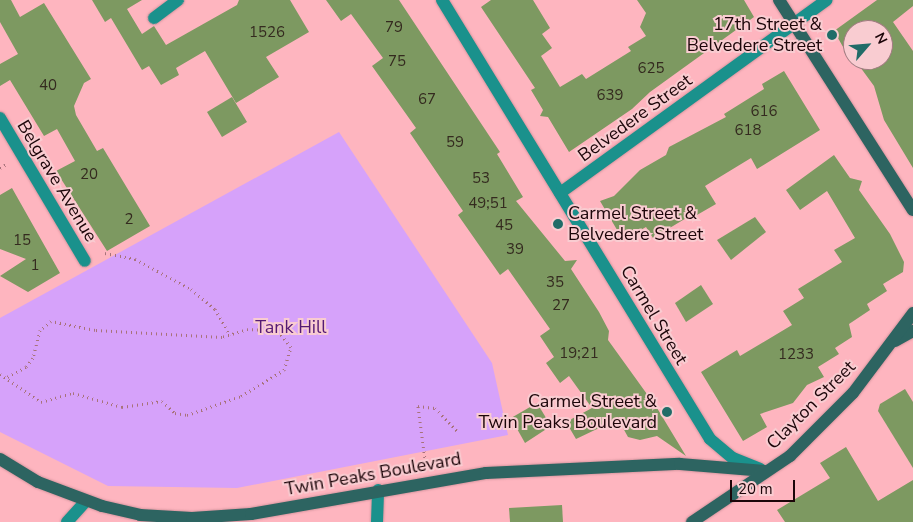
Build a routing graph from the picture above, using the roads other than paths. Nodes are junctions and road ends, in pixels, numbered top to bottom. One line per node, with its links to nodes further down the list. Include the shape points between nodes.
1 (178, 0): 5 (street)
2 (442, 0): 8 (street, Carmel Street)
3 (779, 0): 6 (main road)
4 (827, 0): 6 (street, Belvedere Street)
5 (154, 18)
6 (794, 24): 8 (street, Belvedere Street); 9 (main road)
7 (0, 118): 10 (street, Belgrave Avenue)
8 (560, 194): 15 (street, Carmel Street, via 710,439 733,458)
9 (913, 210)
10 (84, 261)
11 (913, 313): 13 (main road, Clayton Street)
12 (913, 331): 13 (main road)
13 (891, 343): 15 (main road, Clayton Street, via 839,407 790,456)
14 (0, 459): 17 (main road, Twin Peaks Boulevard, via 38,482)
15 (765, 471): 16 (main road, Twin Peaks Boulevard, via 666,464 486,473); 20 (main road, Clayton Street)
16 (378, 490): 17 (main road, Twin Peaks Boulevard, via 251,514 199,518 140,515); 19 (street)
17 (86, 501): 18 (street)
18 (67, 522)
19 (377, 522)
20 (692, 522)

